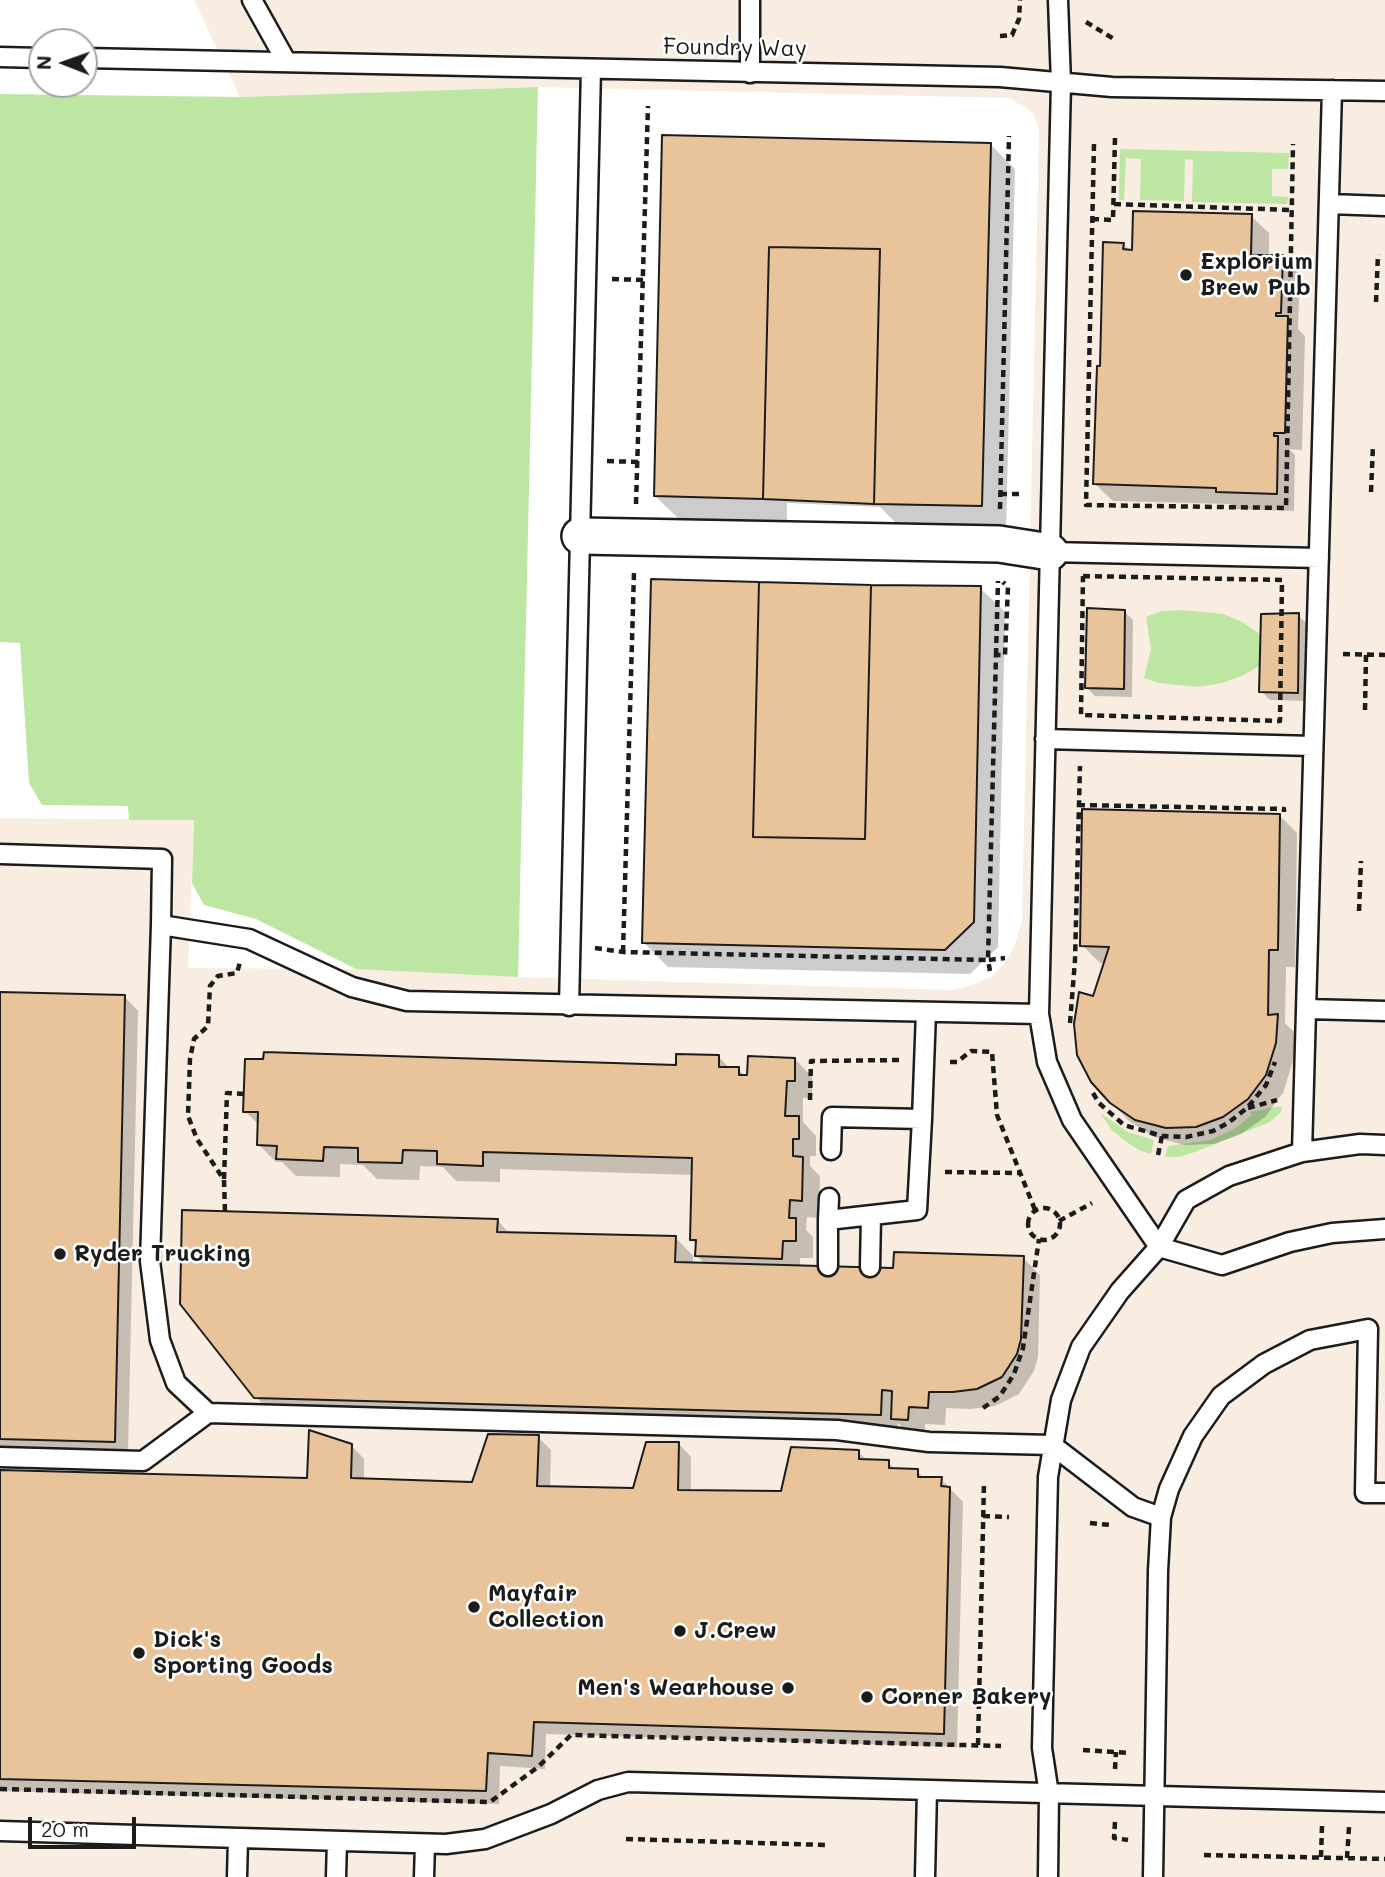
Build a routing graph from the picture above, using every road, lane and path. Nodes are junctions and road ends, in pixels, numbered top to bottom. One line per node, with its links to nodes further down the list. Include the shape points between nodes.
1 (252, 0): 11 (lane)
2 (750, 0): 13 (lane)
3 (1020, 0): 6 (path, via 1012,35)
4 (1058, 0): 14 (lane)
5 (1086, 22): 7 (path)
6 (1000, 36)
7 (1114, 39)
8 (0, 57): 9 (lane)
9 (28, 58)
10 (98, 58): 11 (lane, Foundry Way)
11 (286, 61): 12 (lane, Foundry Way)
12 (592, 69): 13 (lane, Foundry Way); 32 (lane)
13 (750, 73): 14 (lane, Foundry Way, via 1000,77)
14 (1061, 83): 15 (lane, Foundry Way); 34 (lane)
15 (1332, 90): 16 (lane, Foundry Way); 22 (lane)
16 (1385, 92)
17 (1009, 135): 30 (path)
18 (1115, 137): 21 (path)
19 (1094, 144): 25 (path)
20 (1293, 144): 24 (path)
21 (1114, 204): 24 (path); 25 (path, via 1113,220)
22 (1329, 204): 23 (lane); 35 (lane)
23 (1385, 206)
24 (1292, 210): 25 (path, via 1286,508 1086,505)
25 (1093, 219)
26 (1378, 254): 27 (path)
27 (1376, 302)
28 (1373, 446): 29 (path)
29 (1371, 492)
30 (1000, 494): 31 (path); 33 (path)
31 (1029, 494)
32 (580, 536): 33 (street); 53 (lane)
33 (999, 544): 34 (street)
34 (1050, 552): 35 (lane); 44 (lane)
35 (1319, 558): 45 (lane)
36 (1008, 587): 37 (path); 40 (path, via 1005,655); 40 (path, via 998,576)
37 (1017, 587)
38 (1339, 654): 39 (path)
39 (1366, 654): 41 (path); 42 (path)
40 (996, 655): 55 (path)
41 (1385, 655)
42 (1365, 710)
43 (1081, 715): 43 (path, via 1083,576 1282,580 1280,721)
44 (1045, 739): 45 (lane); 62 (lane)
45 (1313, 746): 59 (lane)
46 (1081, 762): 47 (path)
47 (1078, 805): 48 (path, via 1284,809); 63 (path)
48 (1284, 822)
49 (0, 854): 52 (lane, via 162,859)
50 (1361, 860): 51 (path)
51 (1359, 911)
52 (161, 925): 58 (lane, via 249,939 352,987 407,1001); 92 (lane, via 150,1261 160,1340 176,1383)
53 (571, 946): 55 (path, via 623,952); 58 (lane)
54 (1005, 958): 55 (path)
55 (988, 960): 57 (path)
56 (240, 962): 78 (path, via 237,974 218,976 210,986 208,1026 194,1039 190,1059 188,1116)
57 (990, 971)
58 (569, 1006): 61 (lane)
59 (1306, 1009): 60 (lane); 74 (lane)
60 (1385, 1011)
61 (926, 1012): 62 (lane); 70 (lane)
62 (1039, 1014): 88 (lane, via 1047,1062 1072,1120)
63 (1069, 1025)
64 (1277, 1056): 69 (path, via 1266,1085)
65 (949, 1062): 77 (path, via 957,1062 971,1051 992,1052 997,1115)
66 (1088, 1084): 71 (path, via 1099,1103 1124,1125)
67 (244, 1094): 78 (path, via 227,1093)
68 (1282, 1098): 69 (path)
69 (1247, 1108): 71 (path, via 1213,1131)
70 (922, 1119): 73 (lane, via 832,1117); 76 (lane)
71 (1162, 1136): 75 (path)
72 (1385, 1145): 74 (lane)
73 (831, 1150)
74 (1302, 1152): 88 (lane, via 1229,1177 1186,1200)
75 (1158, 1155)
76 (919, 1172): 77 (path); 83 (lane, via 917,1210)
77 (1021, 1173): 81 (path)
78 (224, 1180): 82 (path)
79 (829, 1198): 84 (lane)
80 (1092, 1203): 85 (path)
81 (1035, 1210): 85 (path, via 1050,1209); 87 (path, via 1029,1228)
82 (225, 1211)
83 (871, 1216): 84 (lane); 90 (lane)
84 (828, 1220): 89 (lane)
85 (1059, 1221): 87 (path, via 1054,1236)
86 (1385, 1229): 88 (lane, via 1290,1242 1222,1265)
87 (1039, 1239): 91 (path, via 1023,1348 1000,1396)
88 (1158, 1247): 93 (lane, via 1081,1347 1061,1400)
89 (828, 1266)
90 (870, 1267)
91 (983, 1408)
92 (208, 1413): 93 (lane, via 837,1430 929,1442); 94 (lane, via 143,1461)
93 (1052, 1445): 99 (lane, via 1133,1507); 108 (lane, via 1046,1519 1042,1748)
94 (0, 1457)
95 (984, 1483): 97 (path)
96 (1385, 1493): 99 (lane, via 1365,1493 1367,1329 1310,1340 1264,1364 1221,1396 1193,1436)
97 (983, 1516): 98 (path); 100 (path)
98 (1009, 1517)
99 (1161, 1517): 104 (lane)
100 (978, 1745): 101 (path); 106 (path, via 572,1735 490,1802)
101 (1001, 1746)
102 (1083, 1750): 103 (path)
103 (1116, 1752): 104 (path); 105 (path)
104 (1154, 1755): 109 (lane)
105 (1115, 1774)
106 (0, 1789)
107 (927, 1790): 108 (lane); 117 (lane, via 628,1783 598,1790 485,1839); 124 (lane)
108 (1049, 1794): 109 (lane); 125 (lane)
109 (1153, 1797): 110 (lane); 126 (lane)
110 (1385, 1802)
111 (1115, 1817): 115 (path, via 1114,1838)
112 (0, 1831): 113 (lane)
113 (238, 1839): 116 (lane); 121 (lane)
114 (626, 1839): 118 (path)
115 (1136, 1840)
116 (337, 1841): 117 (lane); 122 (lane)
117 (425, 1844): 123 (lane)
118 (826, 1845)
119 (1204, 1855): 120 (path)
120 (1385, 1859)
121 (237, 1877)
122 (336, 1877)
123 (424, 1877)
124 (925, 1877)
125 (1048, 1877)
126 (1153, 1877)

